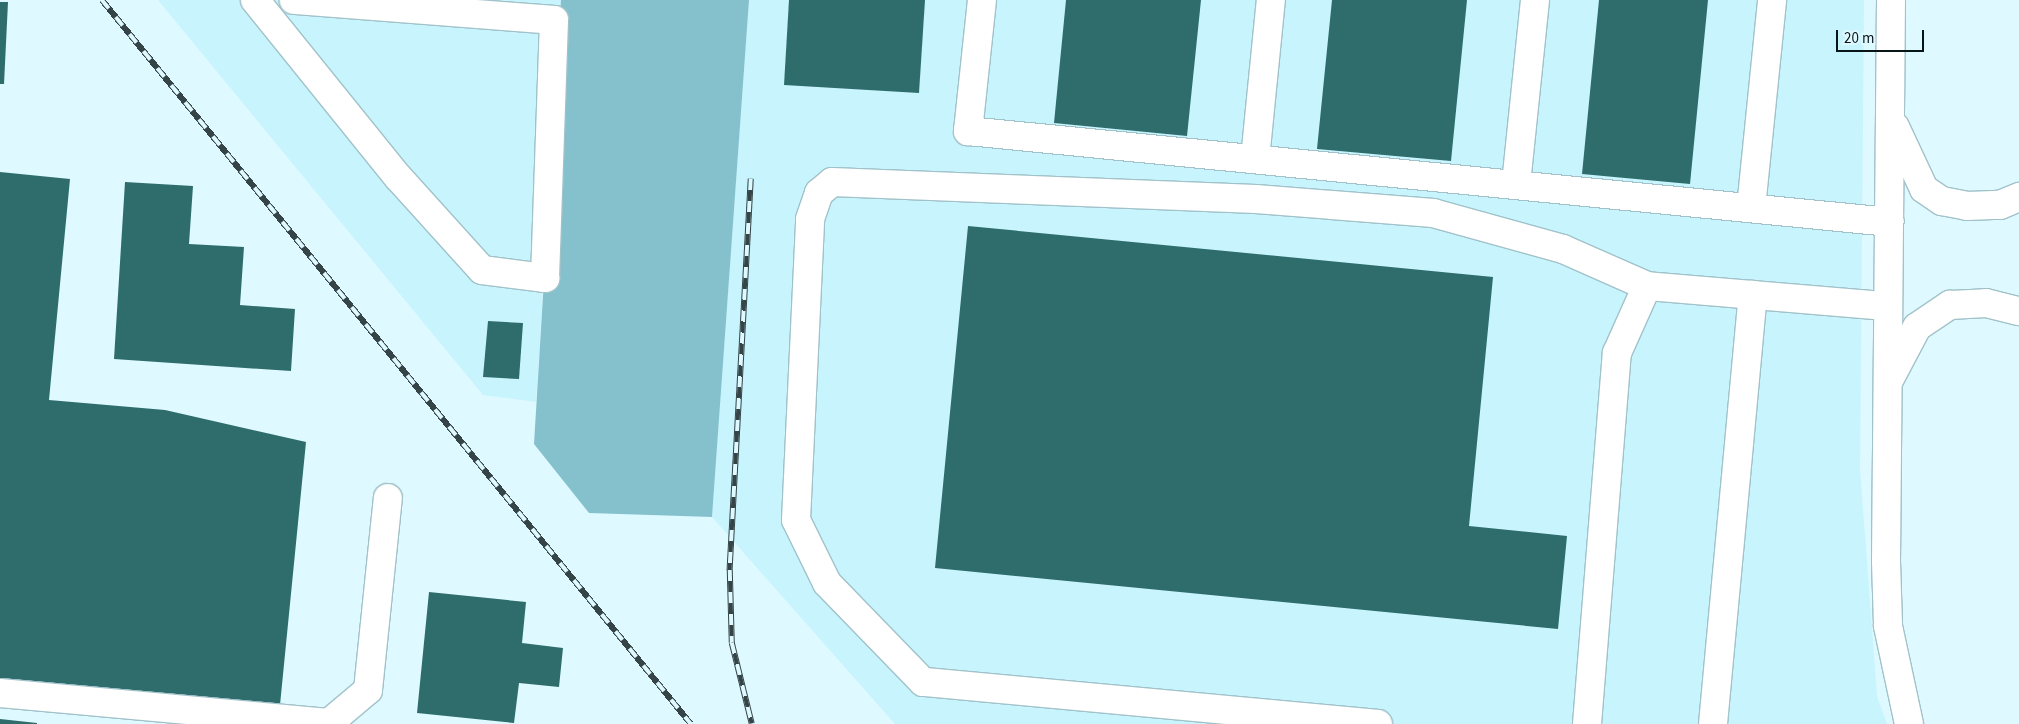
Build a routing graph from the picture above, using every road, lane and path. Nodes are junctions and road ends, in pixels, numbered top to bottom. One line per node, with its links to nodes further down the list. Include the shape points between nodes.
1 (255, 0): 2 (street, via 398,176 482,270 545,278 554,20)
2 (294, 0)
3 (982, 0): 9 (street, via 968,131)
4 (1271, 0): 9 (street)
5 (1535, 0): 10 (street)
6 (1772, 0): 12 (street)
7 (1891, 0): 8 (street)
8 (1892, 121): 11 (street, via 1924,189 1942,201 1967,206 2000,205); 13 (street)
9 (1255, 159): 10 (street)
10 (1516, 184): 12 (street)
11 (2019, 197)
12 (1751, 208): 13 (street)
13 (1890, 222): 16 (street)
14 (1647, 286): 15 (street); 22 (street, via 1564,249 1433,213 1256,199 832,182 819,193 810,219 796,520 827,583 923,682); 23 (street, via 1617,353)
15 (1753, 295): 16 (street); 24 (street)
16 (1887, 306): 18 (street)
17 (2019, 310): 18 (street, via 1986,303 1950,305 1917,328)
18 (1885, 387): 21 (street, via 1888,626)
19 (388, 498): 20 (street, via 368,690 329,723)
20 (0, 693)
21 (1905, 723)
22 (1378, 724)
23 (1587, 724)
24 (1713, 724)

